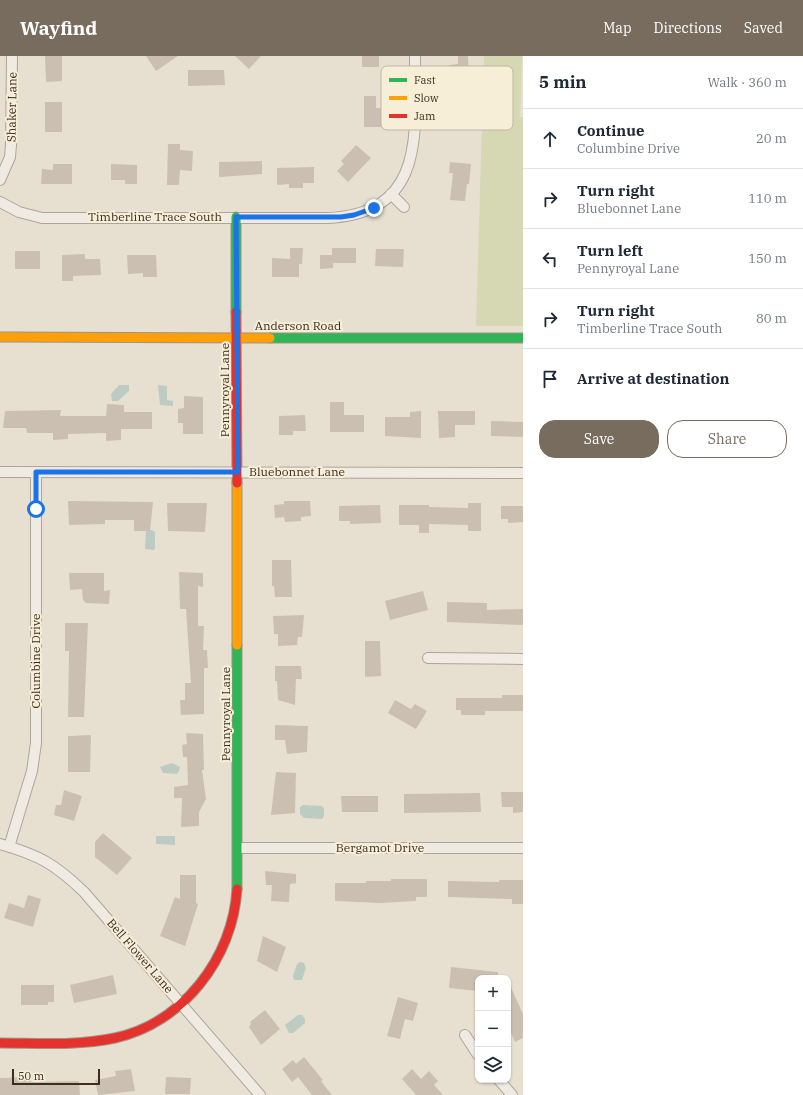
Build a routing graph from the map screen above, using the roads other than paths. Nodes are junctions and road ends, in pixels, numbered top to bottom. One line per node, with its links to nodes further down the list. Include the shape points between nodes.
1 (12, 56): 5 (street, Shaker Lane, via 10,157)
2 (415, 56): 3 (street, Timberline Trace South)
3 (415, 66)
4 (414, 130): 6 (street, Timberline Trace South, via 414,144 406,173)
5 (0, 180)
6 (391, 194): 8 (street); 9 (street, Timberline Trace South, via 374,208 341,217)
7 (0, 202): 9 (street, Timberline Trace South, via 19,212 42,218)
8 (404, 207)
9 (236, 217): 11 (street, Pennyroyal Lane)
10 (0, 337): 11 (street, Anderson Road)
11 (237, 337): 12 (street, Anderson Road); 15 (street, Pennyroyal Lane)
12 (523, 338)
13 (0, 472): 14 (street, Bluebonnet Lane)
14 (36, 472): 15 (street, Bluebonnet Lane); 19 (street, Columbine Drive, via 36,744 32,771)
15 (238, 472): 16 (street, Bluebonnet Lane); 20 (street, Pennyroyal Lane)
16 (523, 473)
17 (428, 658): 18 (street)
18 (523, 659)
19 (5, 845): 22 (street, Bell Flower Lane, via 40,857 68,877)
20 (238, 848): 21 (street, Bergamot Drive); 22 (street, Pennyroyal Lane, via 237,899 229,935 216,963)
21 (523, 848)
22 (182, 1005): 24 (street, Pennyroyal Lane, via 143,1028 114,1039 80,1043); 27 (street, Bell Flower Lane)
23 (465, 1035): 25 (street)
24 (0, 1043)
25 (475, 1050)
26 (502, 1083): 28 (street)
27 (260, 1095)
28 (512, 1095)

